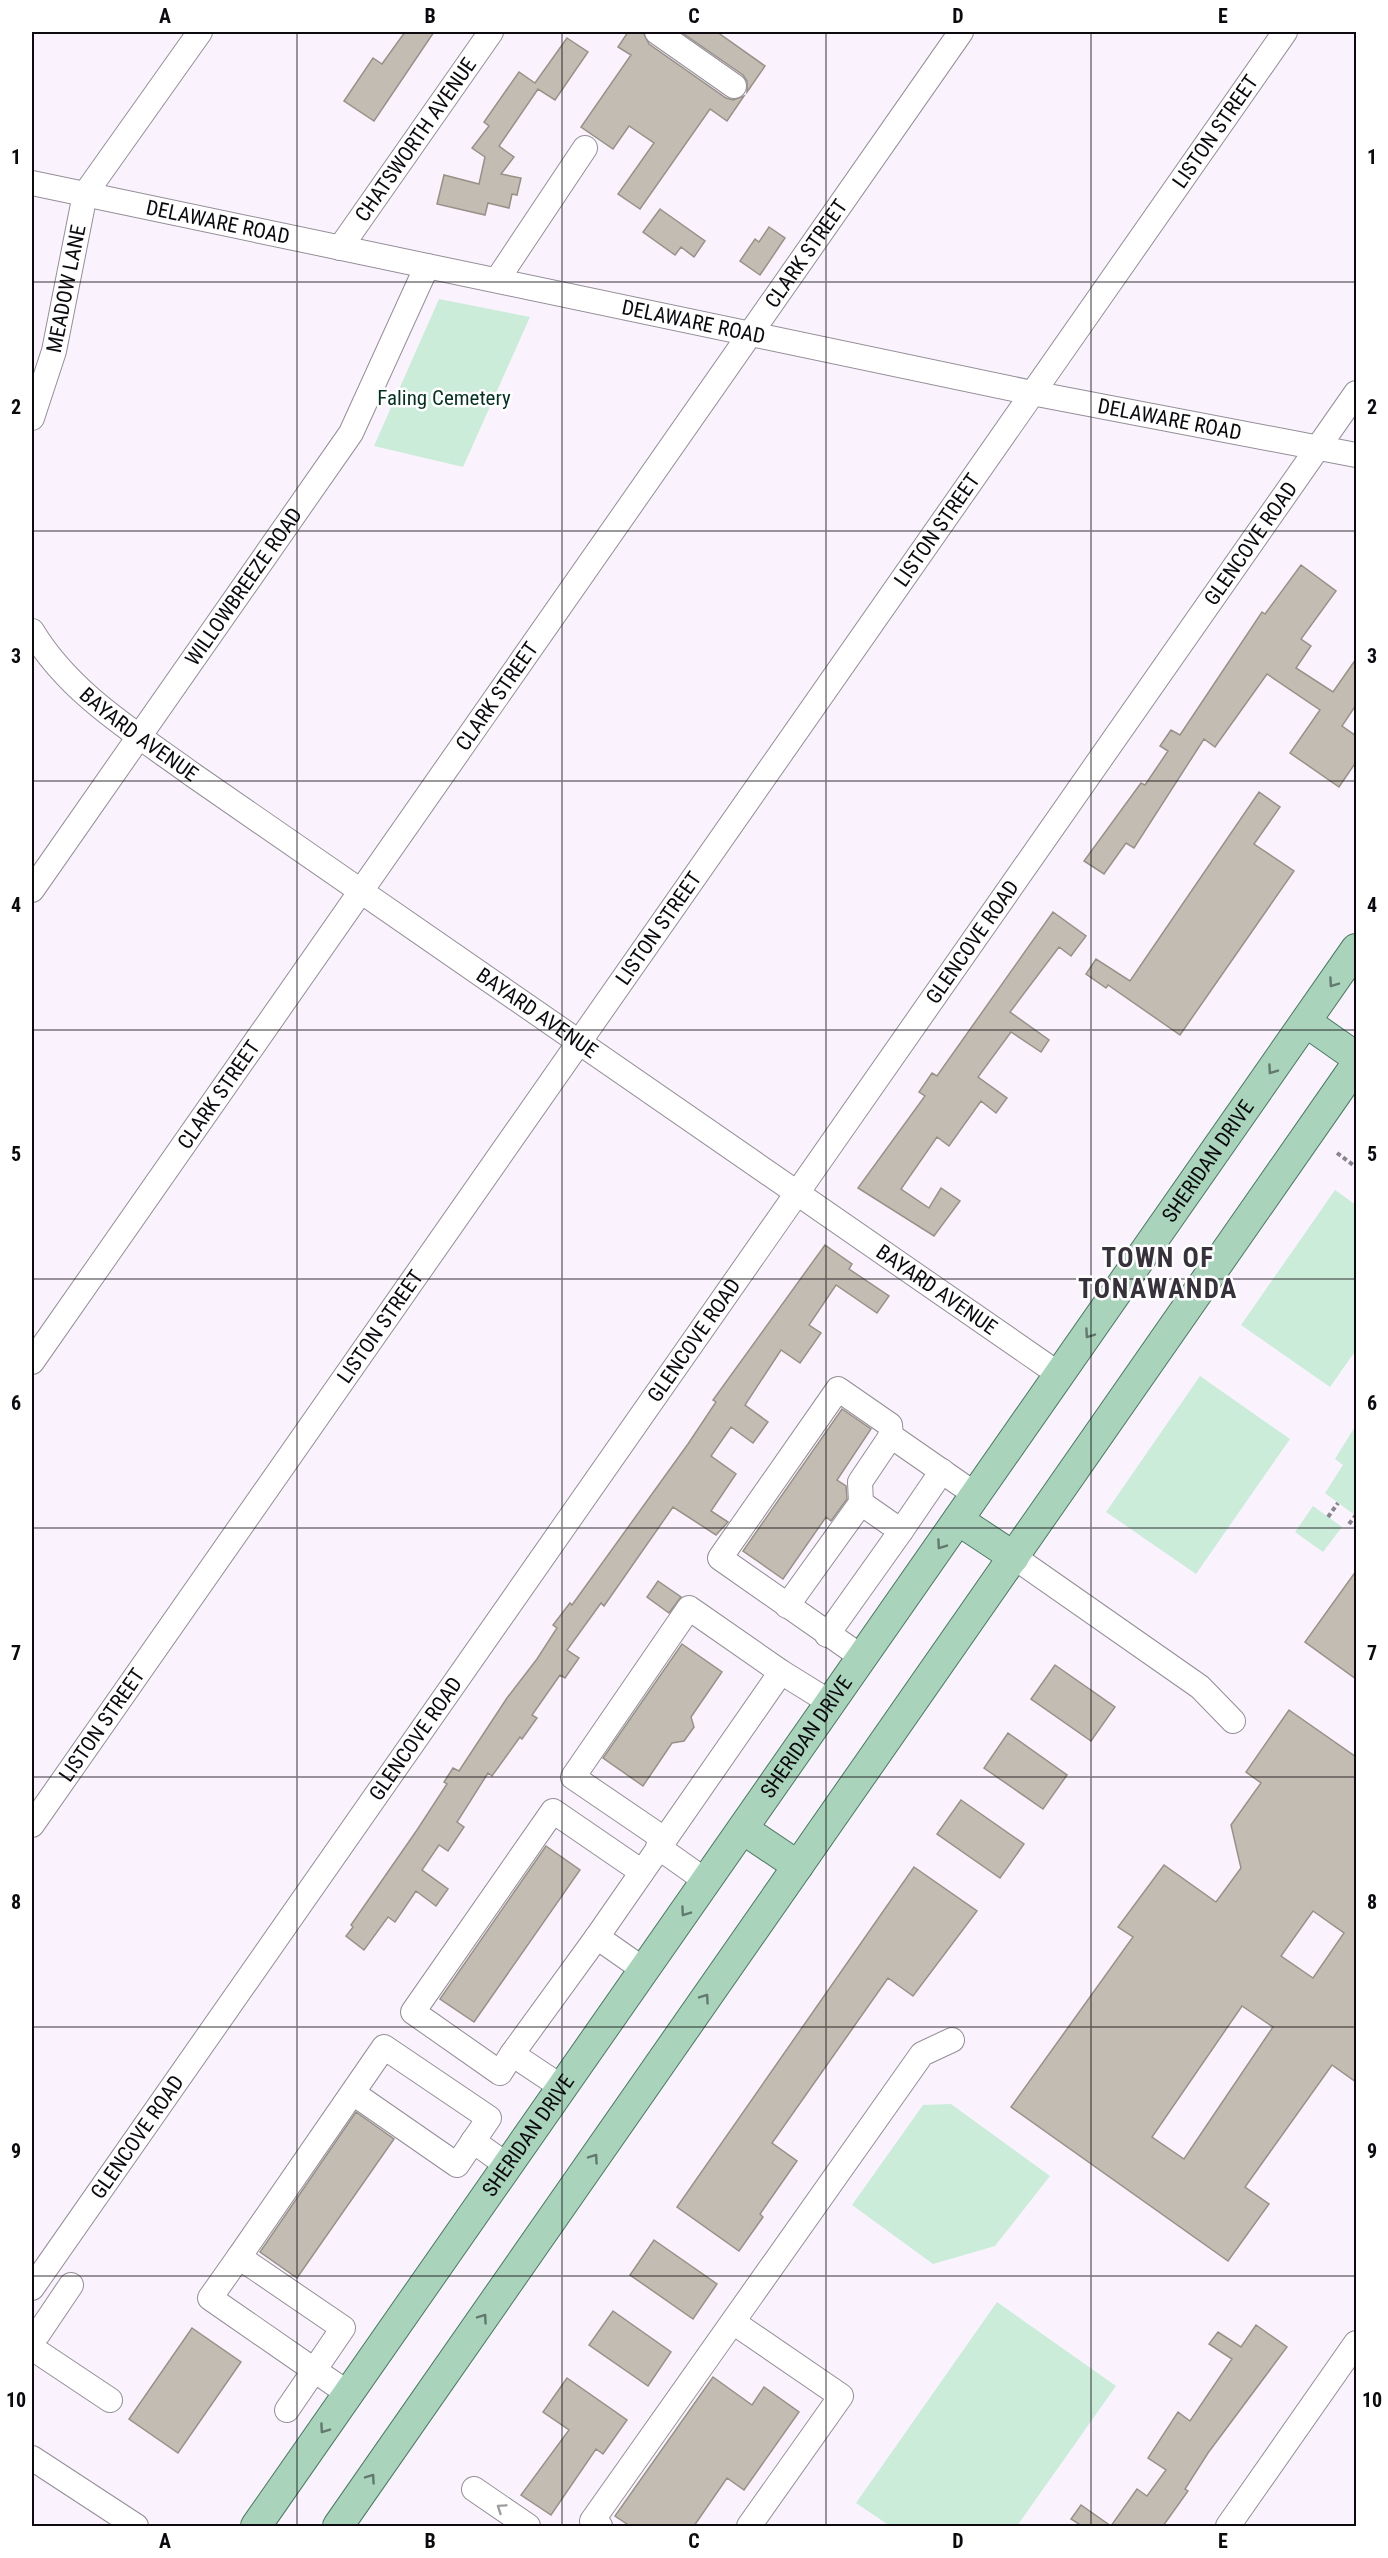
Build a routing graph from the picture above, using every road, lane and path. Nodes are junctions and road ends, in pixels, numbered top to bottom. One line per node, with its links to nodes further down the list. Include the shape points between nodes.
1 (200, 32): 9 (street)
2 (491, 32): 10 (street, CHATSWORTH AVENUE)
3 (657, 32): 6 (street)
4 (961, 32): 13 (street, CLARK STREET)
5 (1285, 32): 14 (street, LISTON STREET)
6 (734, 86)
7 (585, 148): 12 (street)
8 (32, 183): 9 (street, DELAWARE ROAD)
9 (85, 194): 10 (street, DELAWARE ROAD); 16 (street, MEADOW LANE, via 54,351)
10 (340, 248): 11 (street, DELAWARE ROAD)
11 (427, 266): 12 (street, DELAWARE ROAD); 20 (street, WILLOWBREEZE ROAD, via 351,433)
12 (496, 280): 13 (street, DELAWARE ROAD)
13 (750, 333): 14 (street, DELAWARE ROAD); 22 (street, CLARK STREET)
14 (1032, 393): 17 (street, DELAWARE ROAD); 25 (street, LISTON STREET)
15 (1356, 393): 17 (street, GLENCOVE ROAD)
16 (32, 418)
17 (1319, 447): 18 (street, DELAWARE ROAD); 30 (street, GLENCOVE ROAD)
18 (1356, 455)
19 (32, 631): 20 (street, BAYARD AVENUE, via 66,676 94,704)
20 (139, 736): 21 (street, WILLOWBREEZE ROAD); 22 (street, BAYARD AVENUE)
21 (32, 890)
22 (361, 890): 25 (street, BAYARD AVENUE); 31 (street, CLARK STREET)
23 (1356, 949): 24 (main road, SHERIDAN DRIVE, one-way to 24)
24 (1305, 1022): 26 (main road); 32 (main road, SHERIDAN DRIVE, one-way to 32)
25 (579, 1041): 30 (street, BAYARD AVENUE); 50 (street, LISTON STREET)
26 (1356, 1057)
27 (1356, 1065): 43 (main road)
28 (1337, 1153): 29 (path)
29 (1356, 1167)
30 (796, 1193): 32 (street, BAYARD AVENUE); 66 (street, GLENCOVE ROAD)
31 (32, 1362)
32 (1060, 1375): 35 (main road, SHERIDAN DRIVE)
33 (891, 1436): 34 (street); 36 (street, via 860,1482); 44 (street, via 890,1425 838,1389 720,1558)
34 (942, 1471): 35 (street); 42 (street)
35 (976, 1495): 40 (main road, SHERIDAN DRIVE)
36 (861, 1503): 42 (street); 44 (street)
37 (1338, 1503): 39 (path)
38 (1356, 1515): 41 (path)
39 (1328, 1517)
40 (958, 1521): 43 (main road); 46 (main road, SHERIDAN DRIVE, one-way to 46)
41 (1349, 1524)
42 (900, 1531): 45 (street)
43 (1014, 1557): 49 (street, via 1200,1687); 53 (main road)
44 (787, 1606): 45 (street)
45 (827, 1635): 46 (street)
46 (863, 1658): 48 (main road, SHERIDAN DRIVE)
47 (781, 1672): 48 (street); 52 (street); 52 (street, via 689,1608 573,1777)
48 (831, 1703): 51 (main road, SHERIDAN DRIVE)
49 (1233, 1721)
50 (32, 1825)
51 (743, 1829): 53 (main road); 55 (main road, SHERIDAN DRIVE)
52 (661, 1843): 54 (street); 55 (street)
53 (798, 1866): 78 (main road, one-way to 53)
54 (642, 1872): 56 (street); 59 (street, via 553,1811 413,2012 500,2073)
55 (706, 1881): 57 (main road, SHERIDAN DRIVE, one-way to 57)
56 (597, 1937): 57 (street); 59 (street)
57 (644, 1971): 60 (main road, SHERIDAN DRIVE)
58 (952, 2040): 67 (street, via 922,2054)
59 (512, 2054): 60 (street)
60 (562, 2088): 63 (main road, SHERIDAN DRIVE)
61 (353, 2093): 62 (street, via 456,2165); 62 (street, via 384,2046 489,2118); 64 (street)
62 (473, 2141): 63 (street)
63 (508, 2166): 71 (main road, SHERIDAN DRIVE)
64 (239, 2257): 70 (street, via 210,2298); 70 (street, via 343,2328)
65 (72, 2285): 68 (street)
66 (32, 2288)
67 (733, 2322): 80 (street, via 592,2521); 81 (street, via 841,2396)
68 (33, 2339): 72 (street)
69 (1353, 2355): 82 (street)
70 (314, 2370): 71 (street); 73 (street)
71 (349, 2394): 77 (main road, SHERIDAN DRIVE, one-way to 77)
72 (110, 2400)
73 (287, 2410)
74 (32, 2457): 76 (street)
75 (474, 2489): 79 (street, one-way to 75)
76 (136, 2526)
77 (256, 2526)
78 (338, 2526)
79 (528, 2526)
80 (600, 2526)
81 (749, 2526)
82 (1228, 2526)

